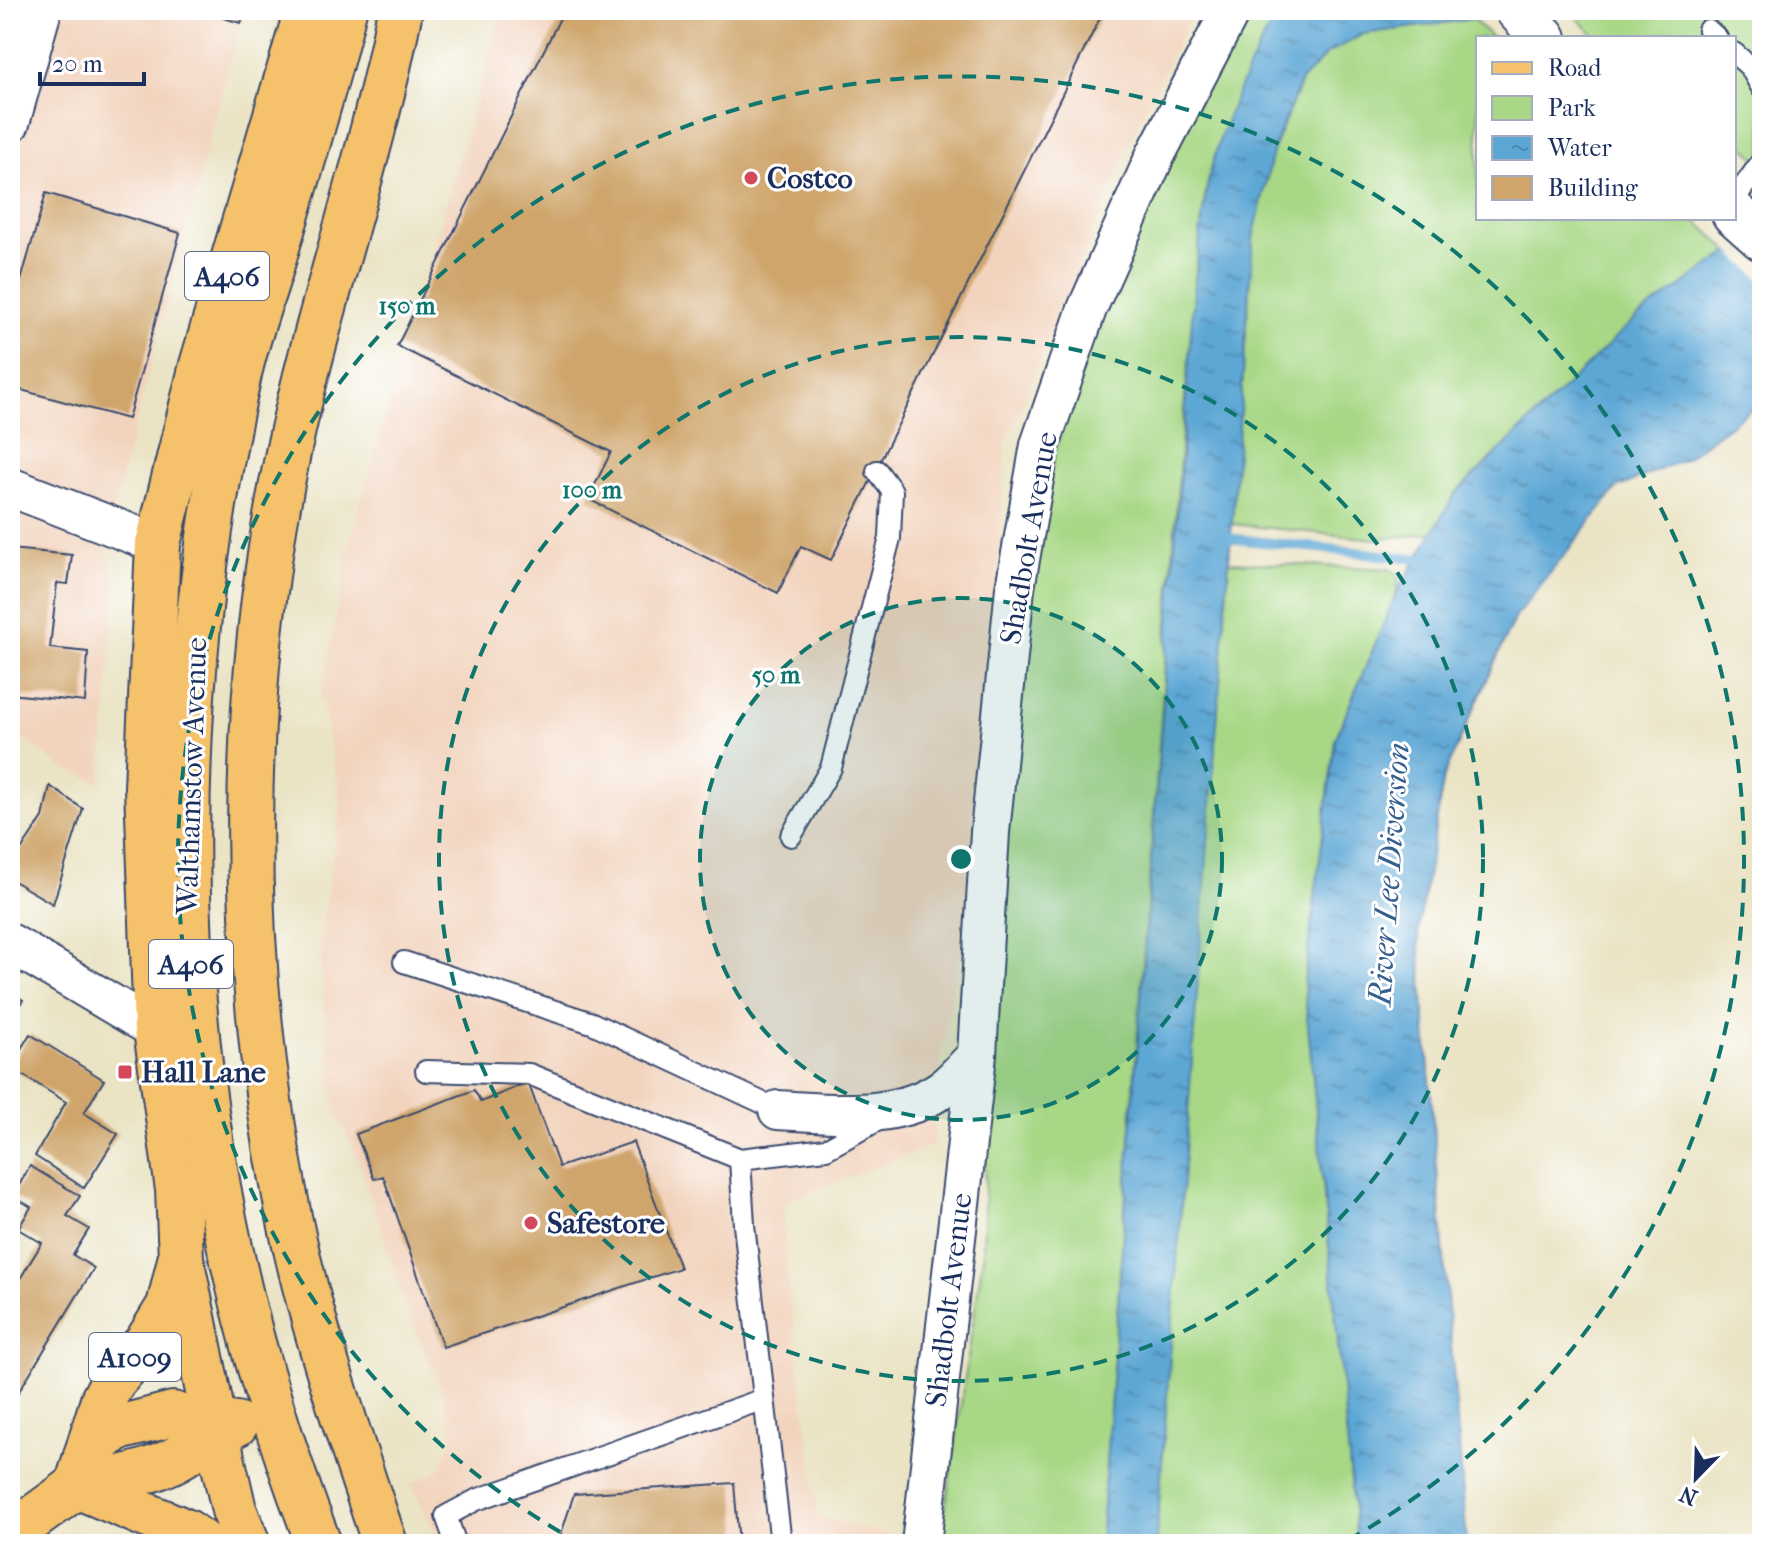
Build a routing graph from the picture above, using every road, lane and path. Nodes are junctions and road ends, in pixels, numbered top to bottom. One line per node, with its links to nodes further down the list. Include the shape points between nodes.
1 (42, 10): 8 (street)
2 (307, 10): 13 (main road, A406, via 222,291)
3 (344, 10): 32 (main road, Walthamstow Avenue / A406, via 240,371 194,634 186,778 188,932 200,1066 222,1211 267,1395)
4 (1231, 10): 18 (street, Shadbolt Avenue, via 1155,156 1087,309 1040,445 1013,603 990,832)
5 (402, 18): 33 (main road, Walthamstow Avenue / A406, via 288,452 261,640 252,778 252,914 264,1057 285,1198 333,1387)
6 (1736, 55): 7 (lane)
7 (1762, 88)
8 (10, 123)
9 (1762, 161): 10 (lane)
10 (1744, 218)
11 (877, 471): 14 (lane, via 892,491 890,538 831,768)
12 (10, 487): 13 (street)
13 (158, 544): 17 (main road, via 147,787)
14 (791, 836)
15 (10, 943): 17 (street)
16 (404, 962): 21 (lane, via 592,1023)
17 (156, 1030): 23 (main road)
18 (977, 1055): 20 (street, via 945,1087); 36 (street, Shadbolt Avenue)
19 (426, 1071): 22 (lane, via 529,1074)
20 (899, 1109): 21 (street, via 838,1114); 22 (lane, via 826,1149)
21 (778, 1110)
22 (740, 1159): 25 (lane)
23 (178, 1190): 24 (main road); 26 (main road, via 200,1247)
24 (181, 1258): 26 (main road); 27 (main road, A1009, via 169,1306 103,1400)
25 (764, 1399): 34 (lane, via 476,1500 446,1516); 35 (lane)
26 (226, 1428): 27 (main road, A1009, via 173,1414 114,1429); 30 (main road, via 234,1510); 31 (main road)
27 (82, 1470): 28 (main road, A1009); 29 (main road)
28 (10, 1535)
29 (204, 1544)
30 (248, 1544)
31 (279, 1544)
32 (319, 1544)
33 (385, 1544)
34 (456, 1544)
35 (781, 1544)
36 (921, 1544)

